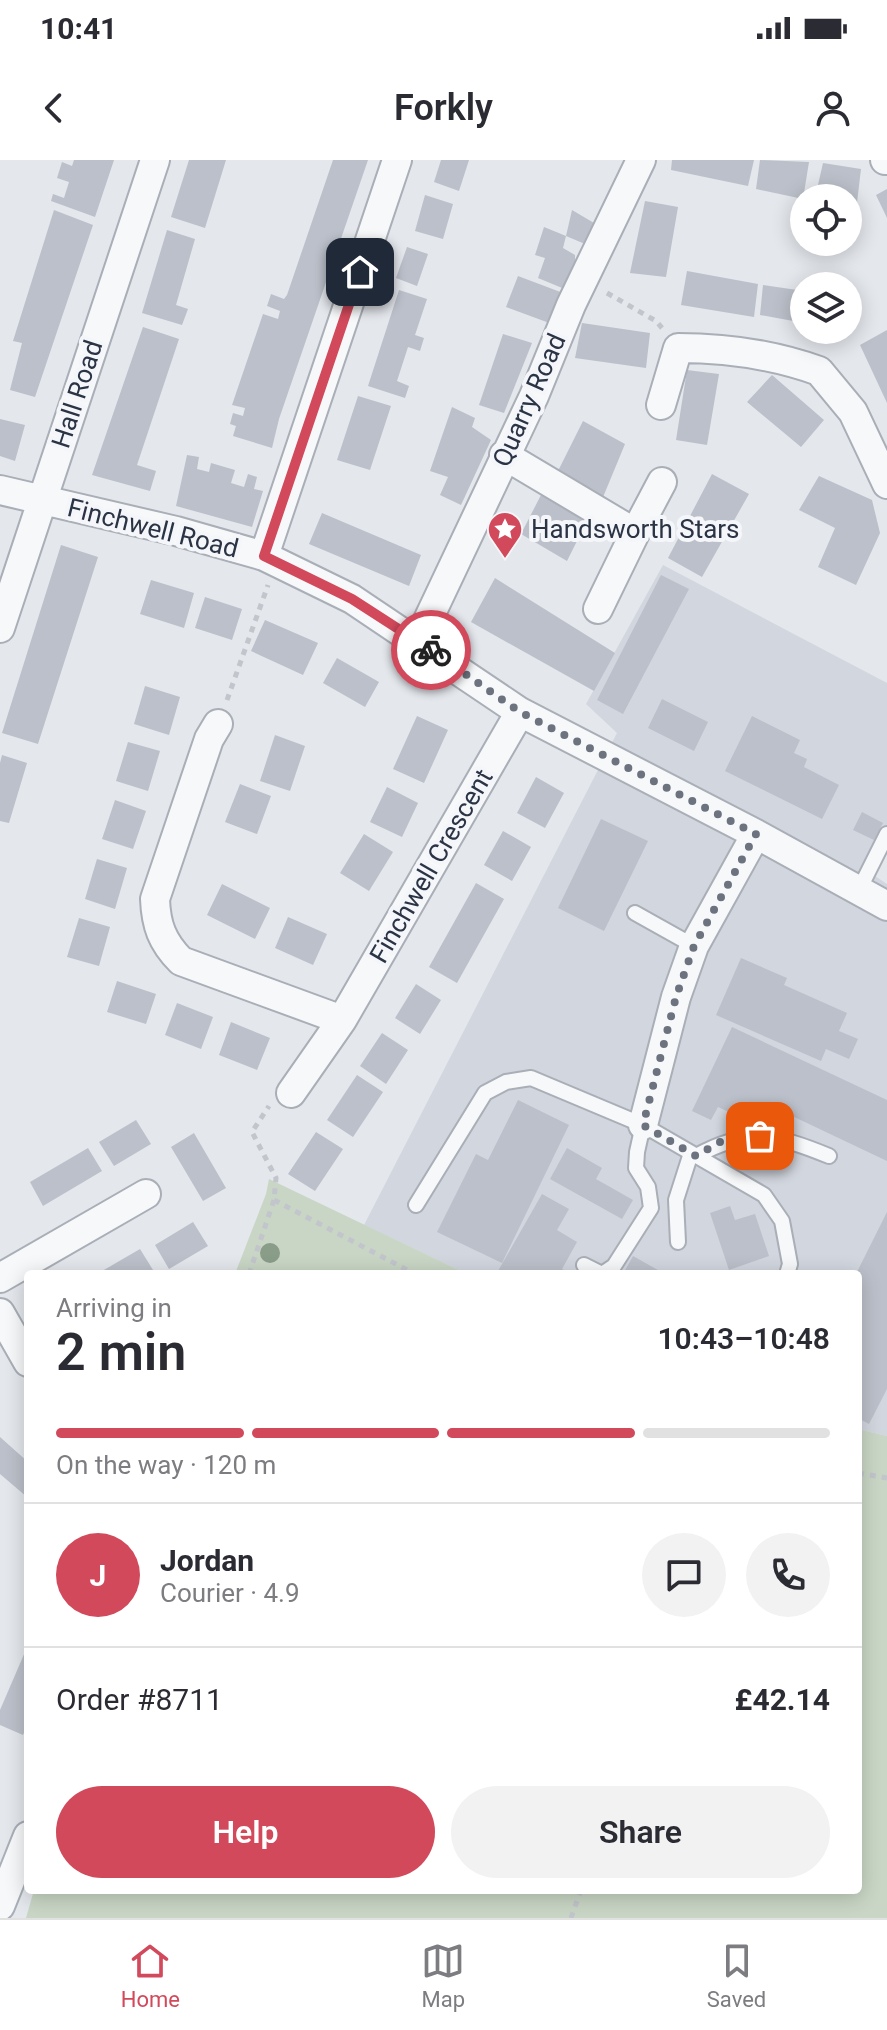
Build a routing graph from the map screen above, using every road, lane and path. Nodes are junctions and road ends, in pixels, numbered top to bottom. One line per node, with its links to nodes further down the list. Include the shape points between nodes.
1 (155, 160): 11 (street, Hall Road)
2 (397, 160): 13 (street)
3 (641, 160): 7 (street, Quarry Road)
4 (595, 286): 5 (path, via 656,321)
5 (678, 348): 6 (street); 9 (street, via 717,347 819,371 853,412)
6 (661, 405)
7 (504, 455): 12 (street); 16 (street, Quarry Road)
8 (662, 482): 12 (street)
9 (887, 484)
10 (0, 490): 11 (street, Finchwell Road)
11 (42, 500): 13 (street, Finchwell Road); 15 (street, Hall Road)
12 (635, 533): 14 (street)
13 (270, 559): 16 (street, Finchwell Road, via 352,599); 18 (path)
14 (598, 609)
15 (0, 628)
16 (418, 641): 17 (street, Finchwell Road)
17 (520, 712): 19 (street, Finchwell Road); 25 (street, Finchwell Crescent)
18 (218, 724): 25 (street, via 155,899 161,936 181,961)
19 (756, 834): 21 (street, Finchwell Road); 24 (street)
20 (887, 834): 21 (lane)
21 (859, 890): 22 (street, Finchwell Road)
22 (887, 906)
23 (635, 913): 24 (lane)
24 (694, 946): 27 (street)
25 (342, 1020): 26 (street, Finchwell Crescent)
26 (291, 1093): 31 (path, via 278,1091 252,1132 276,1178)
27 (643, 1125): 28 (lane); 32 (lane, via 531,1078 506,1082 485,1093); 38 (lane, via 636,1168 648,1187 651,1208)
28 (694, 1154): 29 (lane, via 720,1142 760,1136 789,1140); 33 (lane, via 676,1200); 39 (lane, via 764,1195 782,1221)
29 (829, 1156)
30 (146, 1194): 40 (street)
31 (274, 1200): 35 (path); 36 (path)
32 (416, 1205)
33 (678, 1242)
34 (584, 1265): 37 (lane)
35 (250, 1270)
36 (407, 1270)
37 (594, 1270)
38 (608, 1270)
39 (788, 1270)
40 (0, 1278)
41 (0, 1313): 42 (street)
42 (15, 1353)
43 (862, 1474): 44 (path)
44 (887, 1478)
45 (24, 1846): 47 (street)
46 (580, 1894): 48 (path)
47 (1, 1901)
48 (571, 1918)

